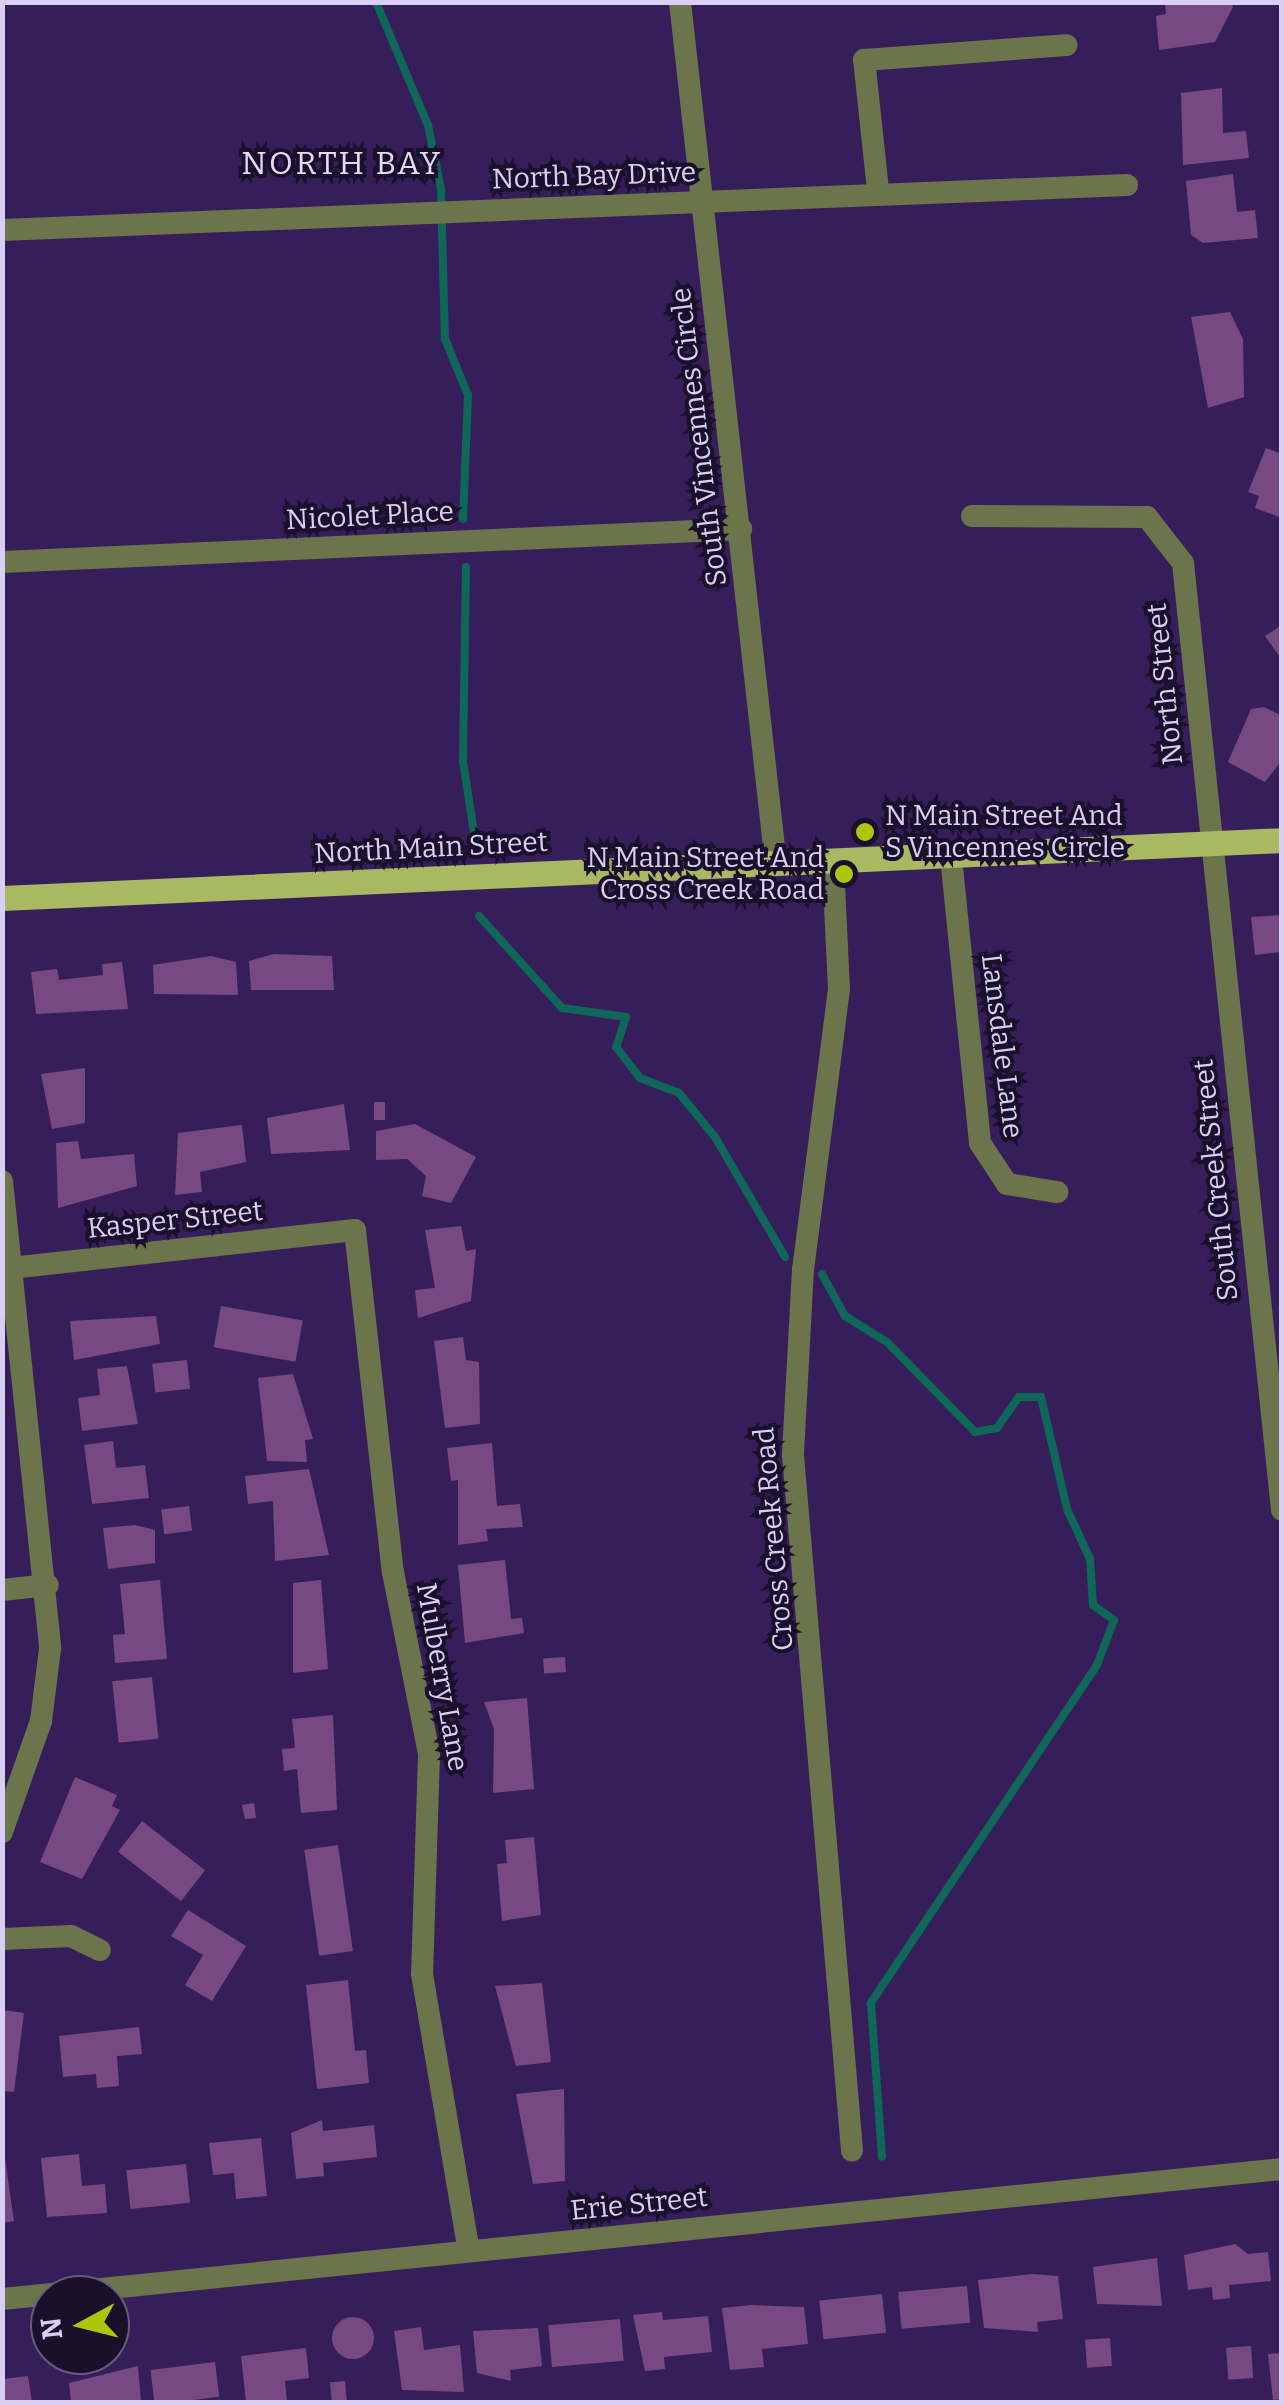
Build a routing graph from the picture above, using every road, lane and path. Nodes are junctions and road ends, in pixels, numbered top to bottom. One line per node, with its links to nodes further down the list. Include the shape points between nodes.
1 (680, 2): 5 (street, South Vincennes Circle)
2 (1066, 45): 4 (street, via 864,60)
3 (1127, 185): 4 (street, North Bay Drive)
4 (878, 190): 5 (street, North Bay Drive)
5 (701, 204): 6 (street, North Bay Drive); 8 (street, South Vincennes Circle)
6 (2, 230)
7 (972, 516): 11 (street, North Street, via 1147,516 1162,524 1183,563)
8 (741, 530): 9 (street, Nicolet Place); 14 (street, South Vincennes Circle)
9 (2, 562)
10 (1282, 840): 11 (main road, North Main Street)
11 (1211, 844): 12 (main road, North Main Street); 20 (street, South Creek Street)
12 (951, 858): 13 (main road, North Main Street); 17 (street, Lansdale Lane, via 980,1144 1007,1184)
13 (834, 863): 14 (main road, North Main Street); 26 (street, Cross Creek Road, via 839,989 803,1269 793,1455)
14 (776, 865): 15 (main road, North Main Street)
15 (2, 898)
16 (2, 1180): 19 (street)
17 (1058, 1192)
18 (355, 1230): 19 (street, Kasper Street); 28 (street, Mulberry Lane, via 393,1572 429,1754 422,1974)
19 (7, 1269): 21 (street)
20 (1282, 1510)
21 (48, 1585): 22 (street); 23 (street, via 41,1721)
22 (2, 1590)
23 (2, 1832)
24 (2, 1938): 25 (street, via 71,1936)
25 (100, 1950)
26 (852, 2151)
27 (1282, 2169): 28 (street, Erie Street)
28 (469, 2252): 29 (street, Erie Street)
29 (2, 2298)

